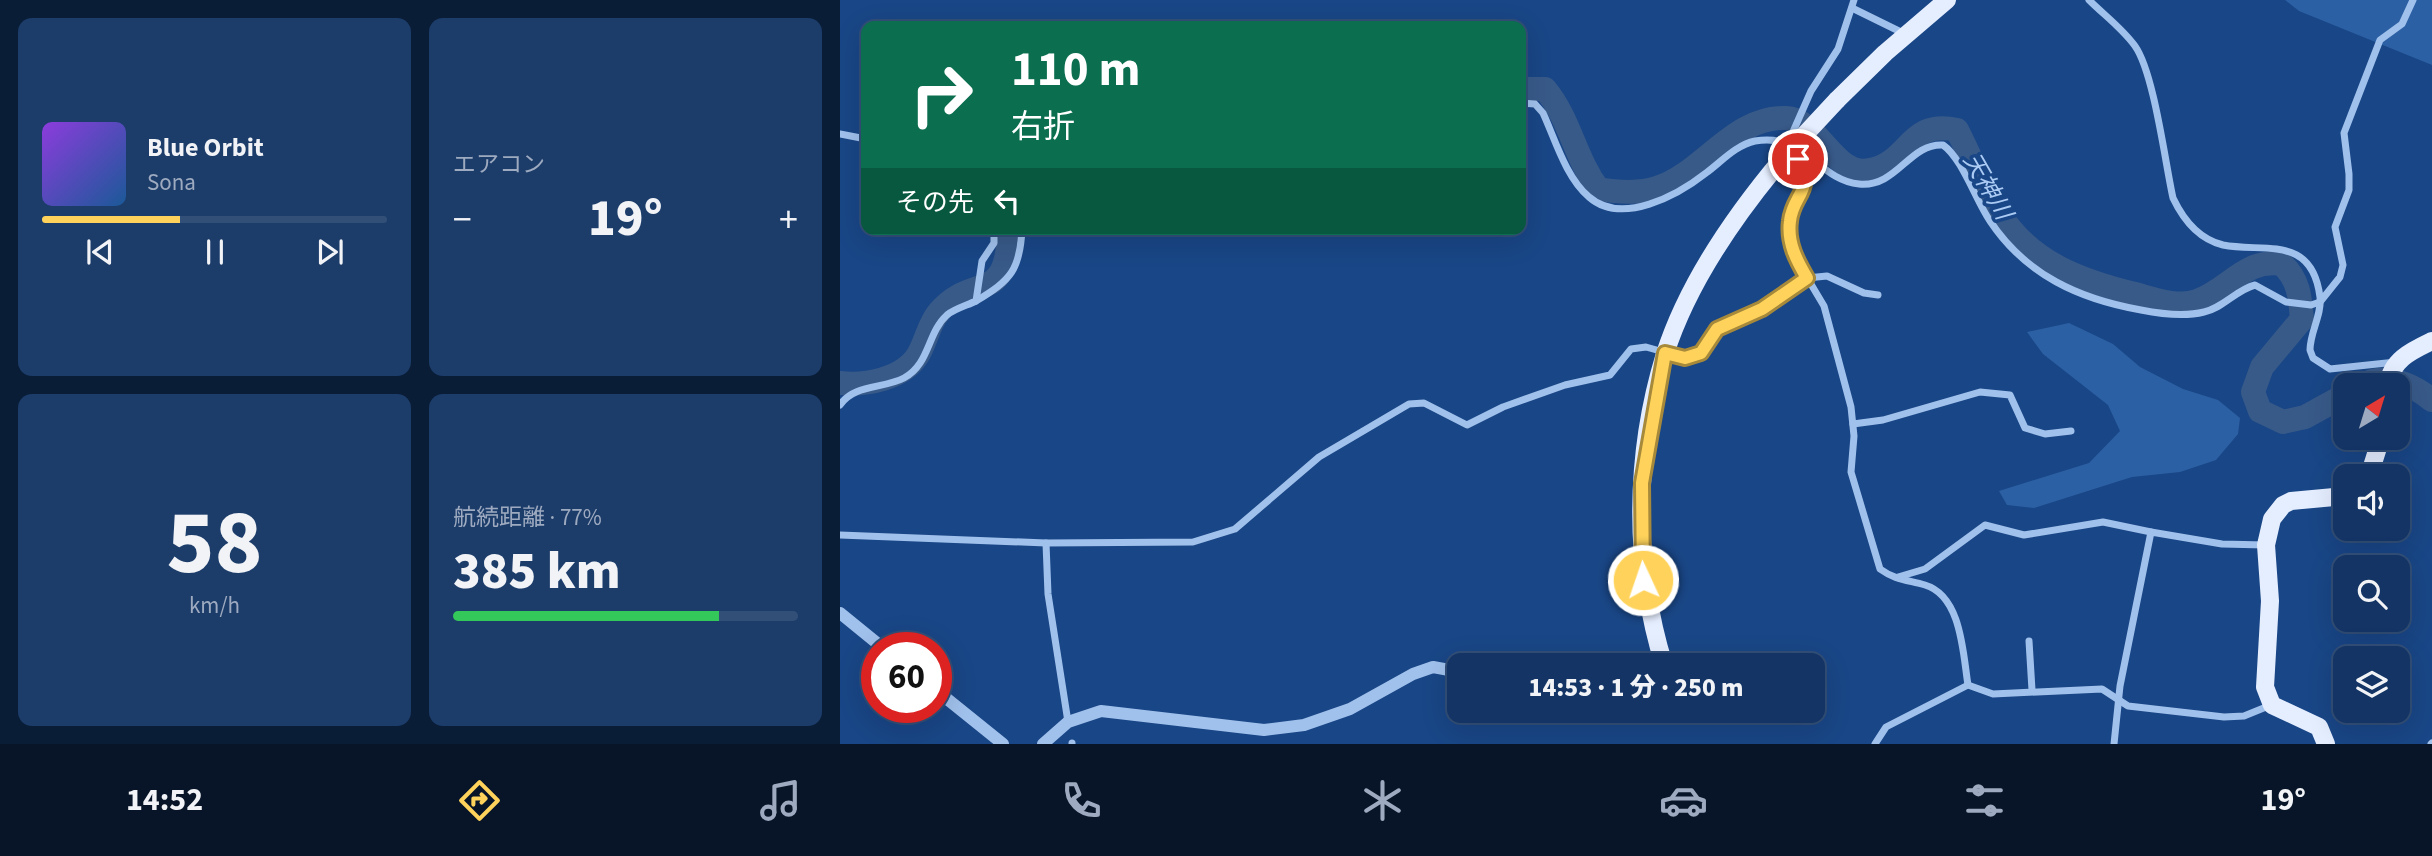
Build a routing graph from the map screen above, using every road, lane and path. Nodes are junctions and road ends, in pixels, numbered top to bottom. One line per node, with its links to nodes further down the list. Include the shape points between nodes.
1 (1947, 0): 5 (main road)
2 (2089, 0): 15 (street, via 2136,47 2146,69 2173,198 2182,217 2193,229 2222,245 2277,247 2295,254 2317,282)
3 (2413, 0): 15 (street, via 2403,24 2380,40 2344,133 2349,190 2335,227 2343,265 2340,277)
4 (1853, 4): 5 (street); 9 (street, via 1838,49 1811,91)
5 (1906, 34): 9 (main road, bridge)
6 (1526, 103): 9 (street, via 1535,104 1543,113 1573,178 1589,198 1605,205 1645,205 1672,197 1752,141 1773,139)
7 (840, 134): 8 (street)
8 (861, 138)
9 (1787, 152): 12 (street, via 1804,172 1804,191 1789,220 1793,254); 15 (street, via 1810,154 1834,177 1866,184 1889,178 1929,145 1943,145 1990,222 2016,253 2059,286 2095,300 2183,315 2205,312 2255,285 2286,302); 17 (main road, via 1729,228 1696,284)
10 (994, 235): 14 (street, via 982,261)
11 (1021, 235): 14 (street, via 1017,265 1006,281)
12 (1807, 278): 13 (street, via 1826,276); 17 (street, via 1762,309 1717,329 1701,353 1685,358); 20 (street, via 1824,306)
13 (1878, 295)
14 (976, 301): 19 (street, via 947,315 912,372 879,387 854,391)
15 (2320, 302): 18 (street, via 2310,350 2321,365)
16 (2432, 341): 18 (main road)
17 (1665, 353): 25 (street, via 1646,347 1631,349 1609,375 1515,402 1466,425 1423,402 1395,410 1319,457 1254,514 1219,536 1170,544); 31 (main road, via 1651,419 1640,525 1643,580)
18 (2391, 373)
19 (840, 405)
20 (1853, 424): 21 (street, via 1980,392 2010,395 2025,428 2045,434); 27 (street, via 1851,472 1858,504 1880,569)
21 (2071, 431)
22 (2333, 497): 26 (main road, via 2283,505 2272,519)
23 (2151, 532): 26 (street, via 2222,544); 27 (street, via 2103,522 2024,535 1985,525 1925,569); 35 (street)
24 (840, 534): 25 (street)
25 (1046, 543): 38 (street, via 1048,594)
26 (2266, 545): 37 (main road, via 2270,601 2265,687)
27 (1891, 577): 33 (street, via 1928,586 1942,596 1959,633)
28 (840, 613): 29 (street)
29 (863, 632)
30 (2029, 641): 34 (street)
31 (1661, 653)
32 (1447, 669): 38 (street, via 1433,667 1413,674 1350,709 1304,725 1264,730 1161,720 1115,710)
33 (1968, 685): 34 (street, via 1993,694); 41 (street, via 1886,727)
34 (2032, 690): 35 (street, via 2102,689)
35 (2119, 700): 37 (street, via 2128,706 2224,717 2244,716); 42 (street)
36 (952, 703): 39 (street)
37 (2272, 705): 43 (main road, via 2319,727)
38 (1068, 722): 40 (street)
39 (1003, 744)
40 (1043, 744)
41 (1875, 744)
42 (2113, 744)
43 (2326, 744)

